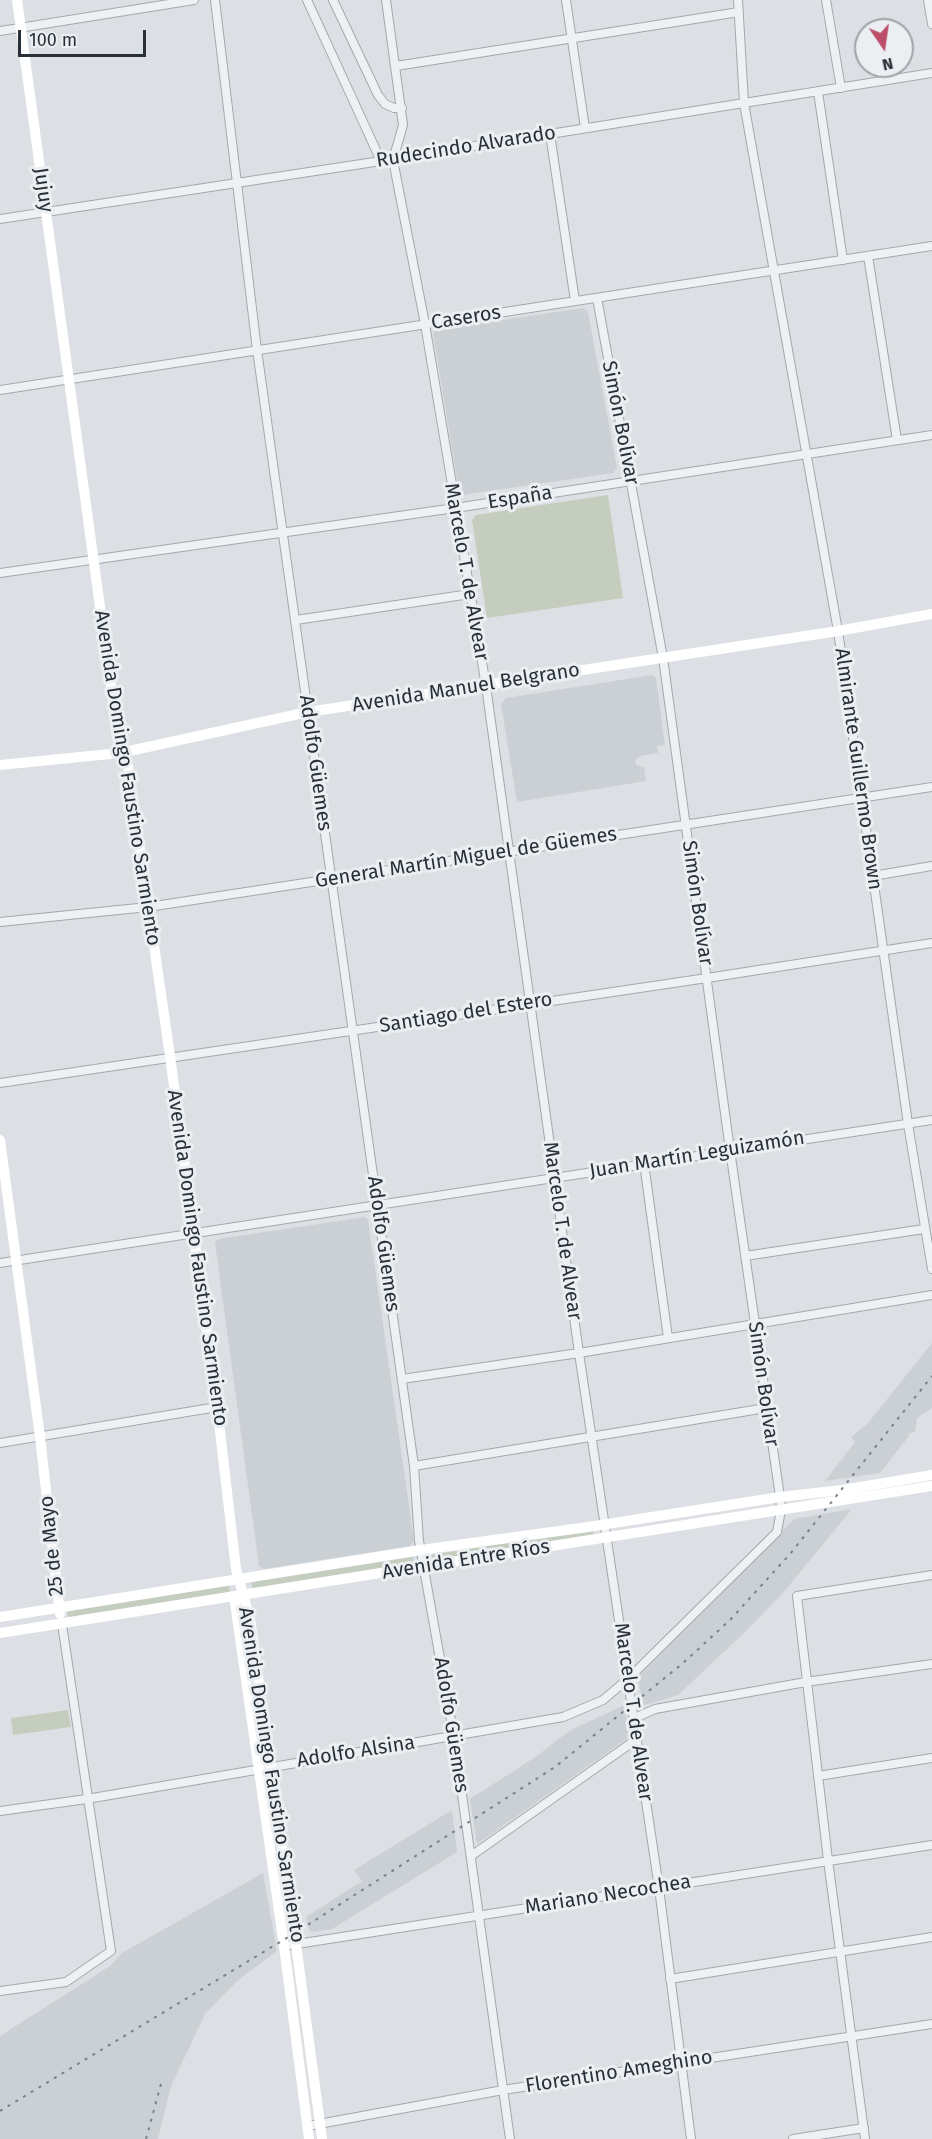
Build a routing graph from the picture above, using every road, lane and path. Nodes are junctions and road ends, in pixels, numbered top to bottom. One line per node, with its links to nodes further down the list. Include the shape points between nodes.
1 (17, 0): 13 (main road, Jujuy)
2 (194, 0): 13 (street)
3 (215, 0): 26 (street, Adolfo Güemes)
4 (307, 0): 25 (street)
5 (333, 0): 21 (street, via 378,95 385,104)
6 (386, 0): 16 (street)
7 (566, 0): 15 (street)
8 (738, 0): 11 (street, Almirante Guillermo Brown)
9 (826, 0): 18 (street)
10 (928, 0): 12 (street)
11 (739, 12): 15 (street); 20 (street, Almirante Guillermo Brown)
12 (932, 24)
13 (20, 28): 14 (street); 27 (main road, Jujuy)
14 (0, 31)
15 (572, 38): 16 (street); 22 (street)
16 (396, 66): 21 (street)
17 (932, 73): 18 (street, Rudecindo Alvarado)
18 (841, 88): 19 (street, Rudecindo Alvarado)
19 (818, 92): 20 (street, Rudecindo Alvarado); 31 (street)
20 (744, 103): 22 (street, Rudecindo Alvarado); 32 (street, Almirante Guillermo Brown)
21 (402, 108): 24 (street, via 403,125)
22 (585, 128): 23 (street, Rudecindo Alvarado)
23 (550, 134): 24 (street, Rudecindo Alvarado); 34 (street)
24 (393, 160): 25 (street, Rudecindo Alvarado); 35 (street, Marcelo T. de Alvear)
25 (381, 161): 26 (street, Rudecindo Alvarado)
26 (238, 183): 27 (street, Rudecindo Alvarado); 36 (street, Adolfo Güemes)
27 (46, 212): 28 (street, Rudecindo Alvarado); 37 (main road, Jujuy)
28 (0, 219)
29 (932, 246): 30 (street, Caseros)
30 (868, 256): 31 (street, Caseros); 40 (street)
31 (843, 260): 32 (street, Caseros)
32 (774, 271): 33 (street, Caseros); 41 (street, Almirante Guillermo Brown)
33 (597, 298): 34 (street, Caseros); 42 (street, Simón Bolívar)
34 (575, 301): 35 (street, Caseros)
35 (425, 324): 36 (street, Caseros); 43 (street, Marcelo T. de Alvear)
36 (257, 350): 37 (street, Caseros); 44 (street, Adolfo Güemes)
37 (68, 379): 38 (street, Caseros); 45 (main road, Avenida Domingo Faustino Sarmiento)
38 (0, 390)
39 (932, 435): 40 (street, España)
40 (897, 440): 41 (street, España)
41 (807, 455): 42 (street, España); 50 (street, Almirante Guillermo Brown)
42 (631, 481): 43 (street, España); 51 (street, Simón Bolívar)
43 (455, 508): 44 (street, España); 47 (street, Marcelo T. de Alvear)
44 (284, 532): 45 (street, España); 49 (street, Adolfo Güemes)
45 (93, 561): 46 (street, España); 54 (main road, Avenida Domingo Faustino Sarmiento)
46 (0, 573)
47 (470, 594): 49 (street); 52 (street, Marcelo T. de Alvear)
48 (932, 614): 50 (main road, Avenida Manuel Belgrano)
49 (296, 620): 53 (street, Adolfo Güemes)
50 (838, 631): 51 (main road, Avenida Manuel Belgrano); 57 (street, Almirante Guillermo Brown)
51 (663, 658): 52 (main road, Avenida Manuel Belgrano); 58 (street, Simón Bolívar)
52 (486, 686): 53 (main road, Avenida Manuel Belgrano); 59 (street, Marcelo T. de Alvear)
53 (308, 712): 54 (main road, Avenida Manuel Belgrano); 62 (street, Adolfo Güemes)
54 (120, 753): 55 (main road, Avenida Manuel Belgrano); 63 (main road, Avenida Domingo Faustino Sarmiento, via 128,766)
55 (0, 765)
56 (932, 788): 57 (street, General Martín Miguel de Güemes)
57 (862, 798): 58 (street, General Martín Miguel de Güemes); 61 (street, Almirante Guillermo Brown)
58 (687, 824): 59 (street, General Martín Miguel de Güemes); 67 (street, Simón Bolívar)
59 (510, 852): 62 (street, General Martín Miguel de Güemes); 68 (street, Marcelo T. de Alvear)
60 (932, 866): 61 (street)
61 (873, 876): 66 (street, Almirante Guillermo Brown)
62 (331, 879): 63 (street, General Martín Miguel de Güemes); 69 (street, Adolfo Güemes)
63 (148, 907): 64 (street, General Martín Miguel de Güemes); 70 (main road, Avenida Domingo Faustino Sarmiento)
64 (0, 922)
65 (932, 943): 66 (street, Santiago del Estero)
66 (883, 950): 67 (street, Santiago del Estero); 73 (street, Almirante Guillermo Brown)
67 (707, 978): 68 (street, Santiago del Estero); 75 (street, Simón Bolívar)
68 (532, 1003): 69 (street, Santiago del Estero); 77 (street, Marcelo T. de Alvear)
69 (352, 1031): 70 (street, Santiago del Estero); 78 (street, Adolfo Güemes)
70 (170, 1056): 71 (street, Santiago del Estero); 80 (main road, Avenida Domingo Faustino Sarmiento)
71 (0, 1083)
72 (932, 1120): 73 (street, Juan Martín Leguizamón)
73 (908, 1124): 75 (street, Juan Martín Leguizamón); 79 (street, Almirante Guillermo Brown)
74 (0, 1140): 82 (main road, 25 de Mayo)
75 (730, 1150): 76 (street, Juan Martín Leguizamón); 81 (street, Simón Bolívar)
76 (644, 1163): 77 (street, Juan Martín Leguizamón); 87 (street)
77 (555, 1177): 78 (street, Juan Martín Leguizamón); 88 (street, Marcelo T. de Alvear)
78 (377, 1205): 80 (street, Juan Martín Leguizamón); 89 (street, Adolfo Güemes)
79 (924, 1229): 81 (street); 84 (street, Almirante Guillermo Brown)
80 (194, 1234): 82 (street, Juan Martín Leguizamón); 90 (main road, Avenida Domingo Faustino Sarmiento)
81 (745, 1256): 86 (street, Simón Bolívar)
82 (16, 1261): 83 (street, Juan Martín Leguizamón); 92 (main road, 25 de Mayo)
83 (0, 1263)
84 (932, 1269)
85 (932, 1295): 86 (street)
86 (755, 1324): 87 (street); 91 (street, Simón Bolívar)
87 (668, 1338): 88 (street)
88 (579, 1353): 89 (street); 93 (street, Marcelo T. de Alvear)
89 (402, 1379): 95 (street, Adolfo Güemes)
90 (217, 1407): 92 (street); 106 (main road, Avenida Domingo Faustino Sarmiento)
91 (766, 1408): 93 (street); 99 (street, Simón Bolívar)
92 (40, 1437): 94 (street); 108 (main road, 25 de Mayo)
93 (592, 1437): 95 (street); 101 (street, Marcelo T. de Alvear)
94 (0, 1443)
95 (414, 1466): 103 (street, Adolfo Güemes)
96 (932, 1475): 98 (main road, Avenida Entre Ríos)
97 (932, 1486): 98 (main road, Avenida Entre Ríos)
98 (855, 1493): 99 (main road, Avenida Entre Ríos); 100 (main road, Avenida Entre Ríos)
99 (780, 1497): 100 (street, Simón Bolívar); 101 (main road, Avenida Entre Ríos)
100 (781, 1510): 102 (main road, Avenida Entre Ríos); 113 (street, Adolfo Alsina, via 777,1532)
101 (605, 1525): 102 (street, Marcelo T. de Alvear); 103 (main road, Avenida Entre Ríos)
102 (607, 1538): 104 (main road, Avenida Entre Ríos); 113 (street, Marcelo T. de Alvear)
103 (421, 1550): 104 (street, Adolfo Güemes); 106 (main road, Avenida Entre Ríos)
104 (424, 1567): 107 (main road, Avenida Entre Ríos); 116 (street, Adolfo Güemes)
105 (932, 1575): 114 (street, via 797,1596)
106 (238, 1580): 107 (main road, Avenida Domingo Faustino Sarmiento); 108 (main road, Avenida Entre Ríos)
107 (238, 1595): 110 (main road, Avenida Entre Ríos); 119 (main road, Avenida Domingo Faustino Sarmiento, via 249,1619); 120 (main road, Avenida Domingo Faustino Sarmiento)
108 (59, 1608): 109 (main road, Avenida Entre Ríos); 110 (main road, 25 de Mayo)
109 (0, 1617)
110 (62, 1624): 111 (main road, Avenida Entre Ríos); 122 (street, 25 de Mayo)
111 (0, 1633)
112 (932, 1664): 114 (street)
113 (629, 1678): 115 (street, Marcelo T. de Alvear); 116 (street, Adolfo Alsina, via 603,1700 554,1720)
114 (806, 1682): 115 (street, via 655,1709); 121 (street)
115 (634, 1718): 117 (street, Marcelo T. de Alvear)
116 (454, 1737): 119 (street, Adolfo Alsina); 125 (street, Adolfo Güemes)
117 (638, 1739): 125 (street); 127 (street, Marcelo T. de Alvear)
118 (932, 1758): 121 (street)
119 (270, 1767): 120 (street, Adolfo Alsina); 130 (main road, Avenida Domingo Faustino Sarmiento)
120 (258, 1768): 122 (street, Adolfo Alsina); 131 (main road, Avenida Domingo Faustino Sarmiento)
121 (818, 1776): 126 (street)
122 (87, 1799): 123 (street, Adolfo Alsina); 134 (street, 25 de Mayo, via 111,1951 66,1982)
123 (0, 1811)
124 (932, 1845): 126 (street, Mariano Necochea)
125 (471, 1856): 128 (street, Adolfo Güemes)
126 (828, 1860): 127 (street, Mariano Necochea); 132 (street)
127 (659, 1888): 128 (street, Mariano Necochea); 133 (street, Marcelo T. de Alvear)
128 (478, 1915): 130 (street, Mariano Necochea); 138 (street, Adolfo Güemes)
129 (932, 1937): 132 (street)
130 (296, 1944): 131 (street, Mariano Necochea); 139 (main road, Avenida Domingo Faustino Sarmiento)
131 (284, 1946): 140 (main road, Avenida Domingo Faustino Sarmiento)
132 (840, 1950): 133 (street); 136 (street)
133 (670, 1979): 137 (street, Marcelo T. de Alvear)
134 (0, 1992)
135 (932, 2025): 136 (street, Florentino Ameghino)
136 (852, 2036): 137 (street, Florentino Ameghino); 141 (street)
137 (681, 2063): 138 (street, Florentino Ameghino); 145 (street, Marcelo T. de Alvear)
138 (503, 2090): 139 (street, Florentino Ameghino); 144 (street, Adolfo Güemes)
139 (320, 2124): 140 (street, Florentino Ameghino); 143 (main road, Avenida Domingo Faustino Sarmiento)
140 (308, 2126): 142 (main road, Avenida Domingo Faustino Sarmiento)
141 (864, 2128): 146 (street); 147 (street)
142 (309, 2139)
143 (322, 2139)
144 (510, 2139)
145 (691, 2139)
146 (794, 2139)
147 (865, 2139)

